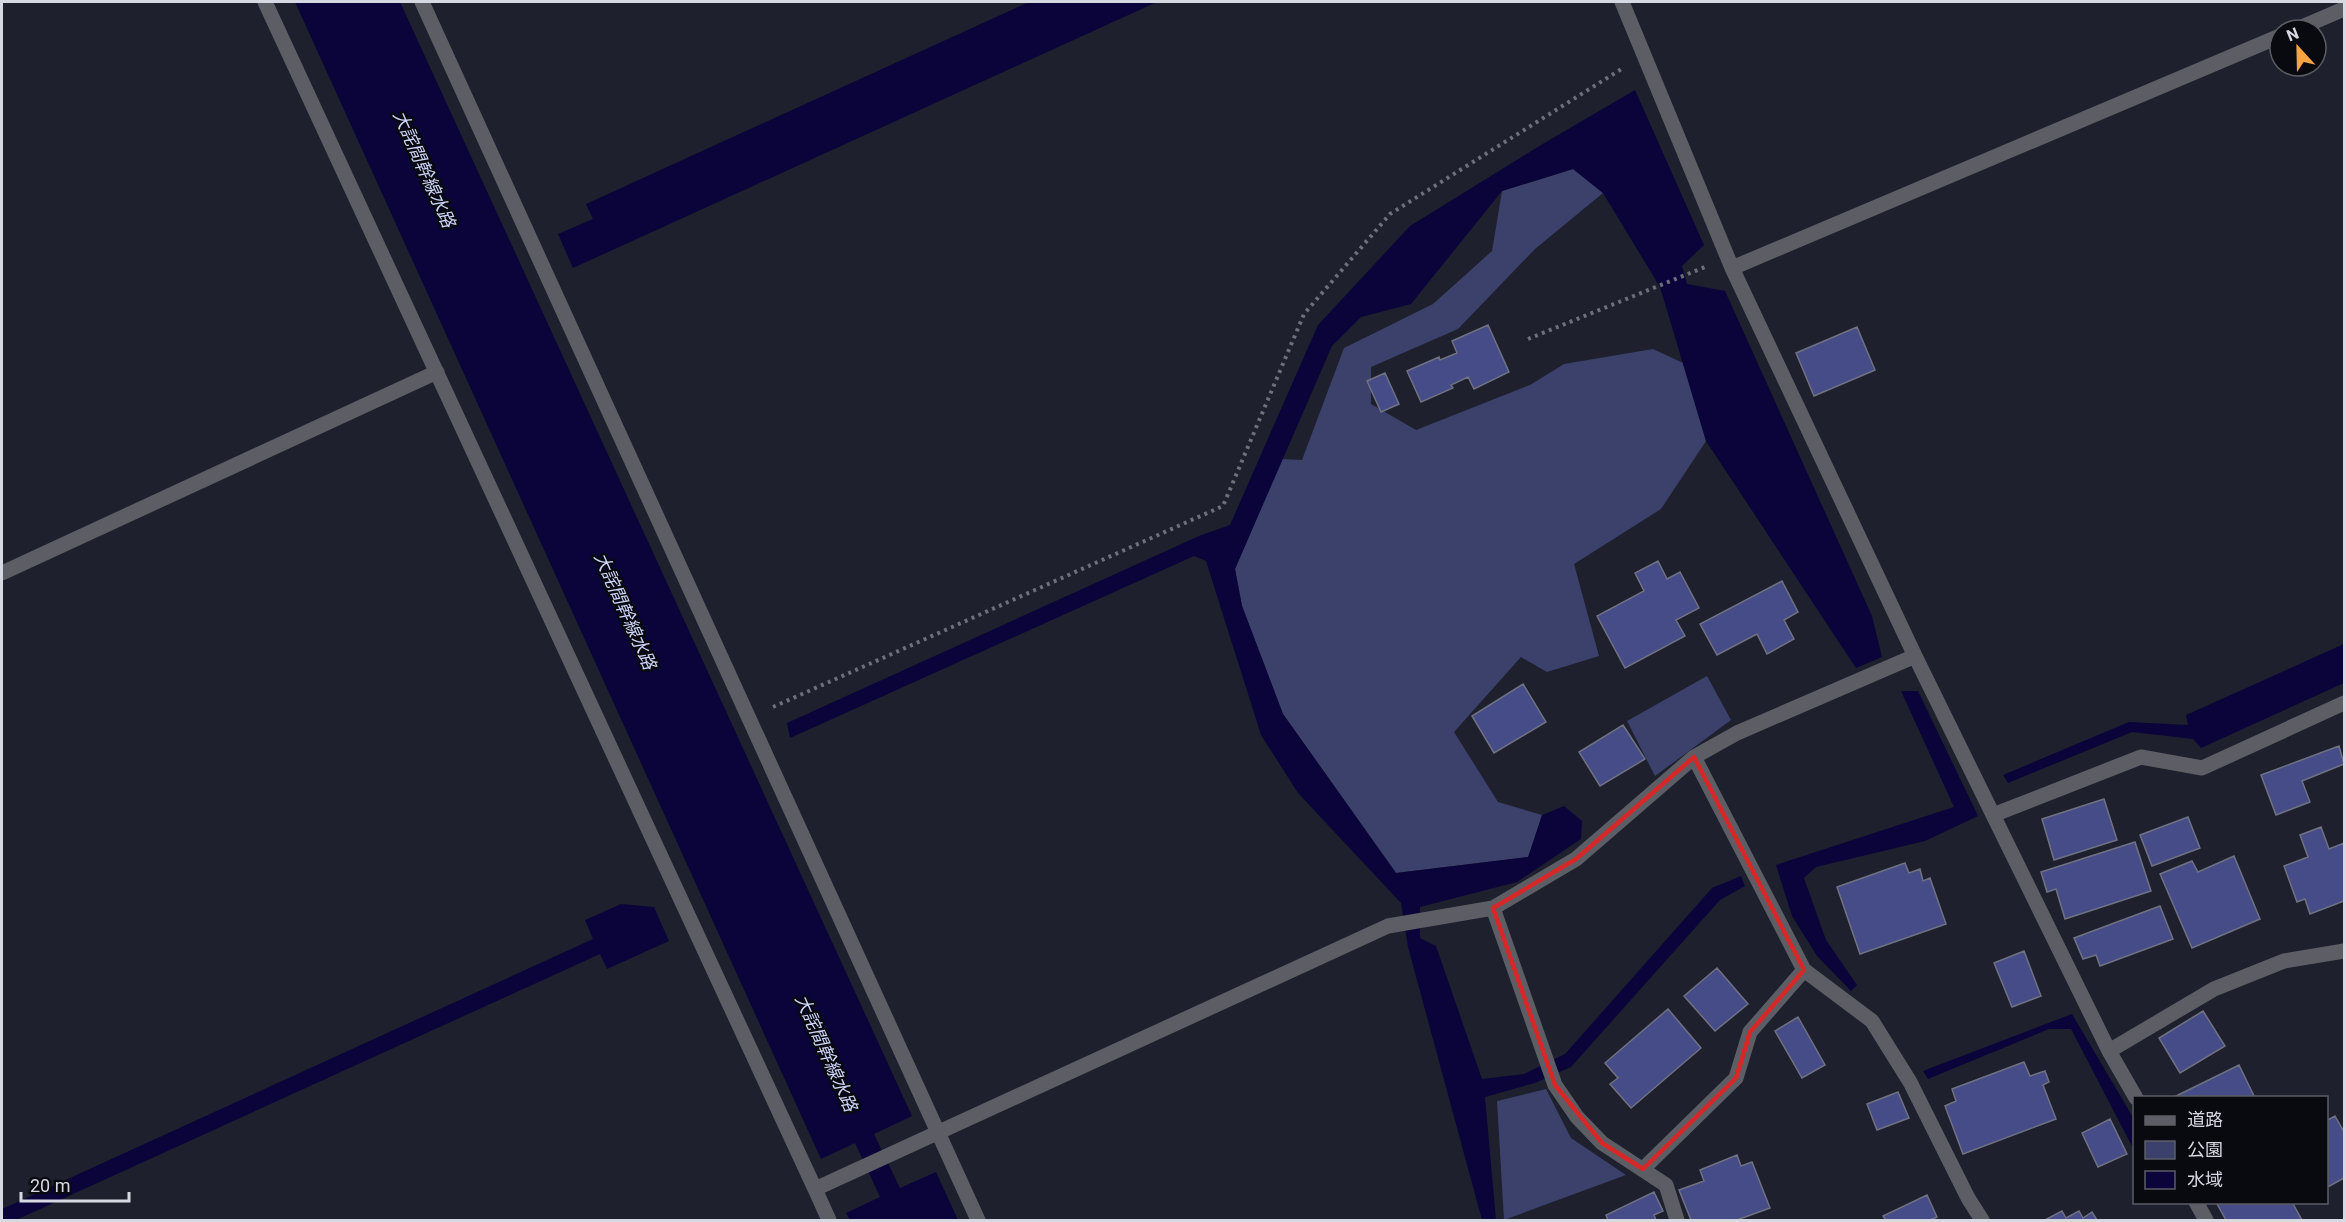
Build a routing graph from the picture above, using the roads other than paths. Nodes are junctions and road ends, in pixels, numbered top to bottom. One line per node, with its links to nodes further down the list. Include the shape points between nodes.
1 (265, 2): 8 (street)
2 (422, 2): 19 (street)
3 (1622, 2): 7 (street)
4 (2344, 9): 5 (street)
5 (2323, 18)
6 (2268, 41): 7 (street)
7 (1732, 268): 10 (street)
8 (437, 372): 9 (street); 21 (street)
9 (2, 573)
10 (1915, 656): 12 (street, via 1737,733); 13 (street)
11 (2344, 703): 13 (street, via 2202,768 2141,757)
12 (1694, 757): 14 (street, via 1576,859); 16 (street)
13 (1993, 815): 17 (street)
14 (1493, 909): 19 (street, via 1389,926); 20 (street, via 1555,1085 1577,1117 1602,1143)
15 (2344, 951): 17 (street, via 2284,961 2214,988)
16 (1804, 970): 20 (street, via 1750,1032 1736,1078); 26 (street, via 1872,1021 1910,1082)
17 (2109, 1051): 18 (street)
18 (2135, 1096)
19 (938, 1133): 21 (street); 24 (street)
20 (1643, 1170): 25 (street, via 1666,1185)
21 (815, 1189): 23 (street)
22 (2197, 1204): 27 (street)
23 (829, 1221)
24 (978, 1221)
25 (1677, 1221)
26 (1982, 1221)
27 (2206, 1221)

